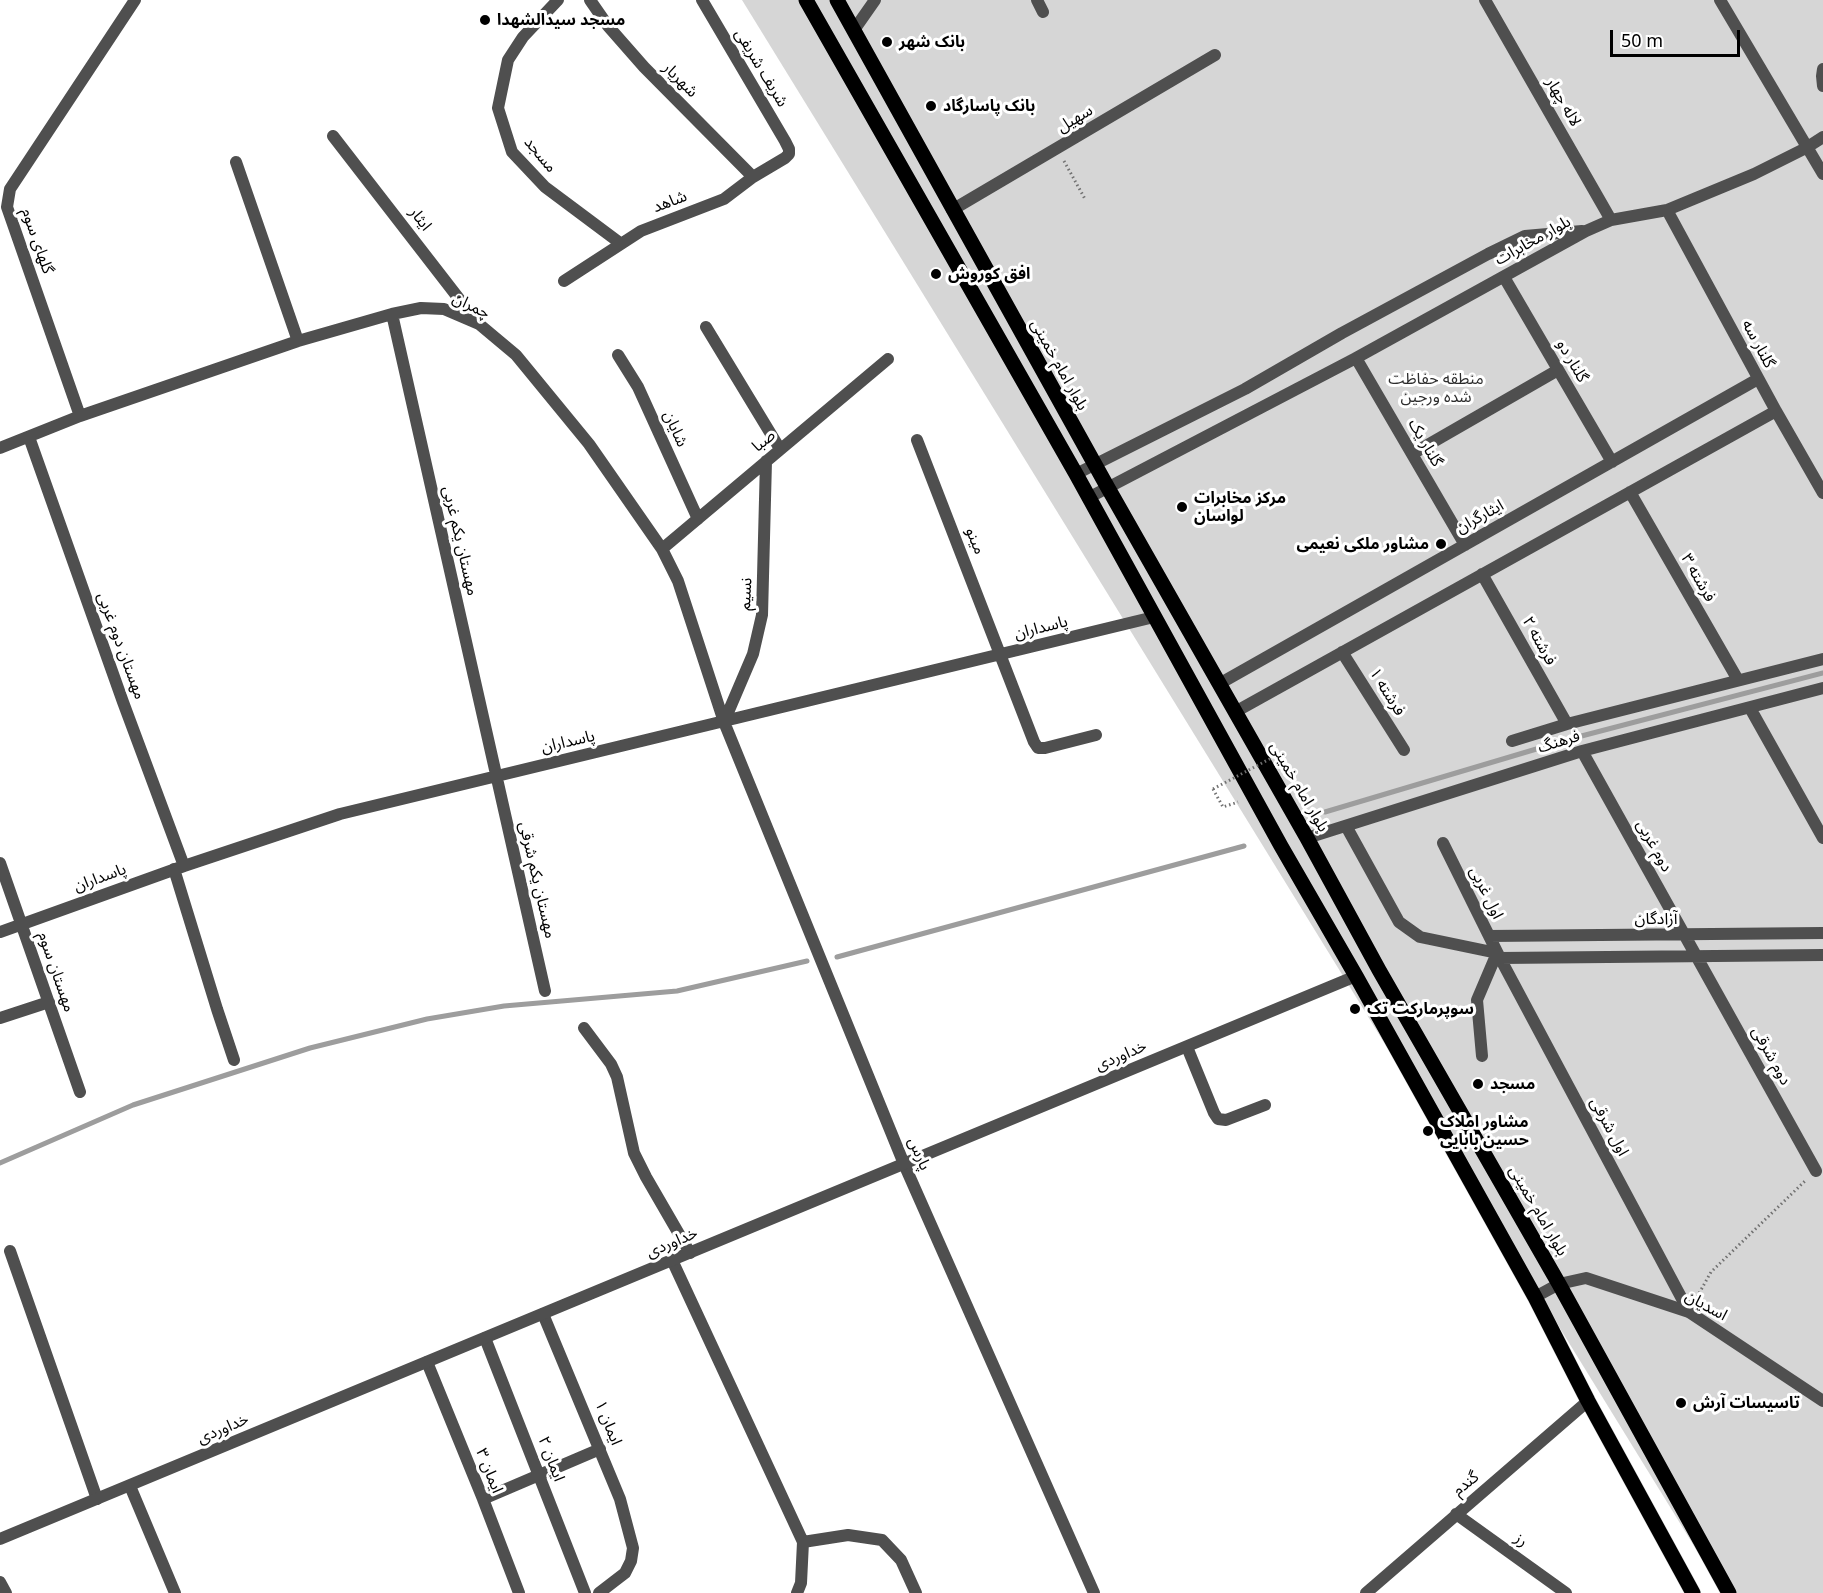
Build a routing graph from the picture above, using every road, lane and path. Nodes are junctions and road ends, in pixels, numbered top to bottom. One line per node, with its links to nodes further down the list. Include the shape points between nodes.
1 (135, 0): 42 (street, گلهای سوم, via 10,189 8,207)
2 (558, 0): 29 (street, مسجد, via 523,37 508,60 498,108 512,152 545,187)
3 (590, 0): 23 (street, شهریار, via 644,67)
4 (702, 0): 20 (street, شریف شریفی)
5 (806, 0): 51 (main road)
6 (837, 0): 12 (main road, بلوار امام خمینی)
7 (875, 0): 12 (street)
8 (1037, 0): 11 (street)
9 (1485, 0): 27 (street, لاله چهار)
10 (1720, 0): 19 (street)
11 (1043, 12)
12 (854, 30): 25 (main road, بلوار امام خمینی)
13 (1215, 55): 18 (street, سهیل)
14 (1823, 69): 15 (street)
15 (1823, 86)
16 (333, 136): 33 (street, ایثار)
17 (1823, 137): 19 (street)
18 (1057, 148): 24 (path); 25 (street, سهیل)
19 (1806, 148): 22 (street); 26 (street)
20 (789, 154): 23 (street, شاهد)
21 (236, 162): 35 (street)
22 (1823, 174)
23 (753, 177): 29 (street, شاهد, via 724,200 641,231)
24 (1085, 199)
25 (952, 210): 50 (main road, بلوار امام خمینی)
26 (1667, 210): 27 (street); 40 (street, گلنار سه)
27 (1611, 220): 28 (street)
28 (1586, 231): 30 (street, بلوار مخابرات); 50 (street, بلوار مخابرات, via 1526,236 1497,249 1245,389)
29 (620, 243): 31 (street, شاهد)
30 (1504, 277): 37 (street, بلوار مخابرات); 39 (street, گلنار دو)
31 (564, 281)
32 (392, 314): 33 (street, چمران, via 444,309); 35 (street, چمران); 76 (street, مهستان یکم غربی)
33 (479, 324): 58 (street, چمران, via 516,355 589,444)
34 (706, 327): 46 (street)
35 (298, 341): 42 (street, چمران)
36 (618, 355): 56 (street, شایان, via 638,387)
37 (1356, 358): 47 (street, گلنار یک); 52 (street, بلوار مخابرات)
38 (888, 359): 46 (street, صبا)
39 (1558, 370): 47 (street); 49 (street, گلنار دو)
40 (1758, 379): 41 (street, گلنار سه); 49 (street, ایثارگران)
41 (1776, 411): 53 (street); 54 (street, گلنار سه)
42 (80, 416): 43 (street, چمران)
43 (29, 437): 45 (street, چمران); 83 (street, مهستان دوم غربی)
44 (917, 440): 62 (street, مینو)
45 (0, 448)
46 (780, 449): 48 (street, صبا)
47 (1412, 454): 57 (street, گلنار یک)
48 (766, 461): 56 (street, صبا); 69 (street, نسیم, via 762,615 753,654)
49 (1612, 462): 57 (street, ایثارگران)
50 (1095, 464): 51 (street, بلوار مخابرات); 52 (main road, بلوار امام خمینی)
51 (1076, 474): 55 (main road)
52 (1108, 488): 55 (street, بلوار مخابرات); 65 (main road, بلوار امام خمینی)
53 (1630, 492): 59 (street); 64 (street, فرشته ۳)
54 (1823, 493)
55 (1088, 498): 60 (main road)
56 (698, 519): 58 (street, صبا)
57 (1465, 545): 65 (street, ایثارگران)
58 (662, 549): 69 (street, چمران, via 678,581)
59 (1482, 574): 61 (street); 70 (street, فرشته ۲)
60 (1154, 617): 62 (street, پاسداران); 92 (main road)
61 (1342, 652): 68 (street); 73 (street, فرشته ۱)
62 (1001, 654): 69 (street, پاسداران); 71 (street, مینو, via 1038,748)
63 (1823, 659): 64 (street)
64 (1738, 680): 70 (street)
65 (1219, 684): 68 (main road, بلوار امام خمینی)
66 (1823, 688): 67 (street, فرهنگ)
67 (1750, 708): 74 (street, فرهنگ); 80 (street)
68 (1235, 712): 79 (main road, بلوار امام خمینی)
69 (724, 722): 76 (street, پاسداران); 102 (street, پارس)
70 (1566, 724): 72 (street)
71 (1096, 735)
72 (1512, 741)
73 (1404, 750)
74 (1582, 752): 78 (street, فرهنگ); 87 (street, دوم غربی)
75 (1279, 754): 77 (path, bridge, via 1213,789)
76 (496, 776): 83 (street, پاسداران, via 340,814); 93 (street, مهستان یکم شرقی)
77 (1223, 807)
78 (1346, 826): 79 (street, فرهنگ); 90 (street, via 1399,922 1420,937)
79 (1307, 838): 107 (main road, بلوار امام خمینی)
80 (1823, 838)
81 (1443, 843): 88 (street, اول غربی)
82 (0, 863): 84 (street, مهستان سوم)
83 (179, 868): 84 (street, پاسداران); 99 (street, مهستان دوم غربی)
84 (22, 924): 85 (street, پاسداران); 94 (street, مهستان سوم)
85 (0, 932)
86 (1823, 933): 87 (street, آزادگان)
87 (1685, 935): 88 (street, آزادگان); 91 (street, دوم غربی)
88 (1489, 936): 90 (street, اول غربی)
89 (1823, 955): 91 (street)
90 (1499, 956): 91 (street); 98 (street, via 1477,1000); 109 (street, اول شرقی)
91 (1697, 957): 103 (street, دوم شرقی)
92 (1356, 976): 97 (street, خداوردی); 108 (main road)
93 (545, 991)
94 (49, 1002): 95 (street); 100 (street, مهستان سوم)
95 (0, 1018)
96 (584, 1028): 105 (street, via 611,1064 634,1153)
97 (1186, 1047): 101 (street, via 1218,1119 1226,1120); 102 (street, خداوردی)
98 (1482, 1056)
99 (234, 1060)
100 (80, 1092)
101 (1264, 1105)
102 (904, 1164): 105 (street, خداوردی); 132 (street, پارس)
103 (1816, 1171): 109 (path, via 1712,1272)
104 (10, 1251): 118 (street)
105 (690, 1253): 106 (street, خداوردی)
106 (672, 1260): 110 (street, خداوردی); 122 (street)
107 (1559, 1284): 108 (street, اسدیان); 109 (street, اسدیان, via 1586,1278); 135 (main road, بلوار امام خمینی)
108 (1534, 1297): 113 (main road)
109 (1689, 1312): 114 (street, اسدیان)
110 (543, 1314): 111 (street, خداوردی); 115 (street, ایمان ۱)
111 (485, 1338): 112 (street, خداوردی); 116 (street, ایمان ۲)
112 (427, 1362): 117 (street, خداوردی); 119 (street, ایمان ۳)
113 (1588, 1401): 120 (street, گندم); 134 (main road)
114 (1823, 1401)
115 (600, 1449): 116 (street); 129 (street, ایمان ۱, via 620,1499 633,1548 625,1573)
116 (539, 1475): 119 (street); 128 (street, ایمان ۲)
117 (130, 1486): 118 (street, خداوردی); 126 (street)
118 (97, 1499): 121 (street, خداوردی)
119 (483, 1499): 127 (street, ایمان ۳)
120 (1456, 1514): 124 (street, گندم); 133 (street, رز)
121 (0, 1539)
122 (803, 1542): 130 (street); 131 (street, via 848,1535 882,1540 901,1560)
123 (0, 1582): 125 (street)
124 (1371, 1591)
125 (6, 1593)
126 (175, 1593)
127 (519, 1593)
128 (585, 1593)
129 (599, 1593)
130 (797, 1593)
131 (916, 1593)
132 (1094, 1593)
133 (1566, 1593)
134 (1693, 1593)
135 (1729, 1593)

